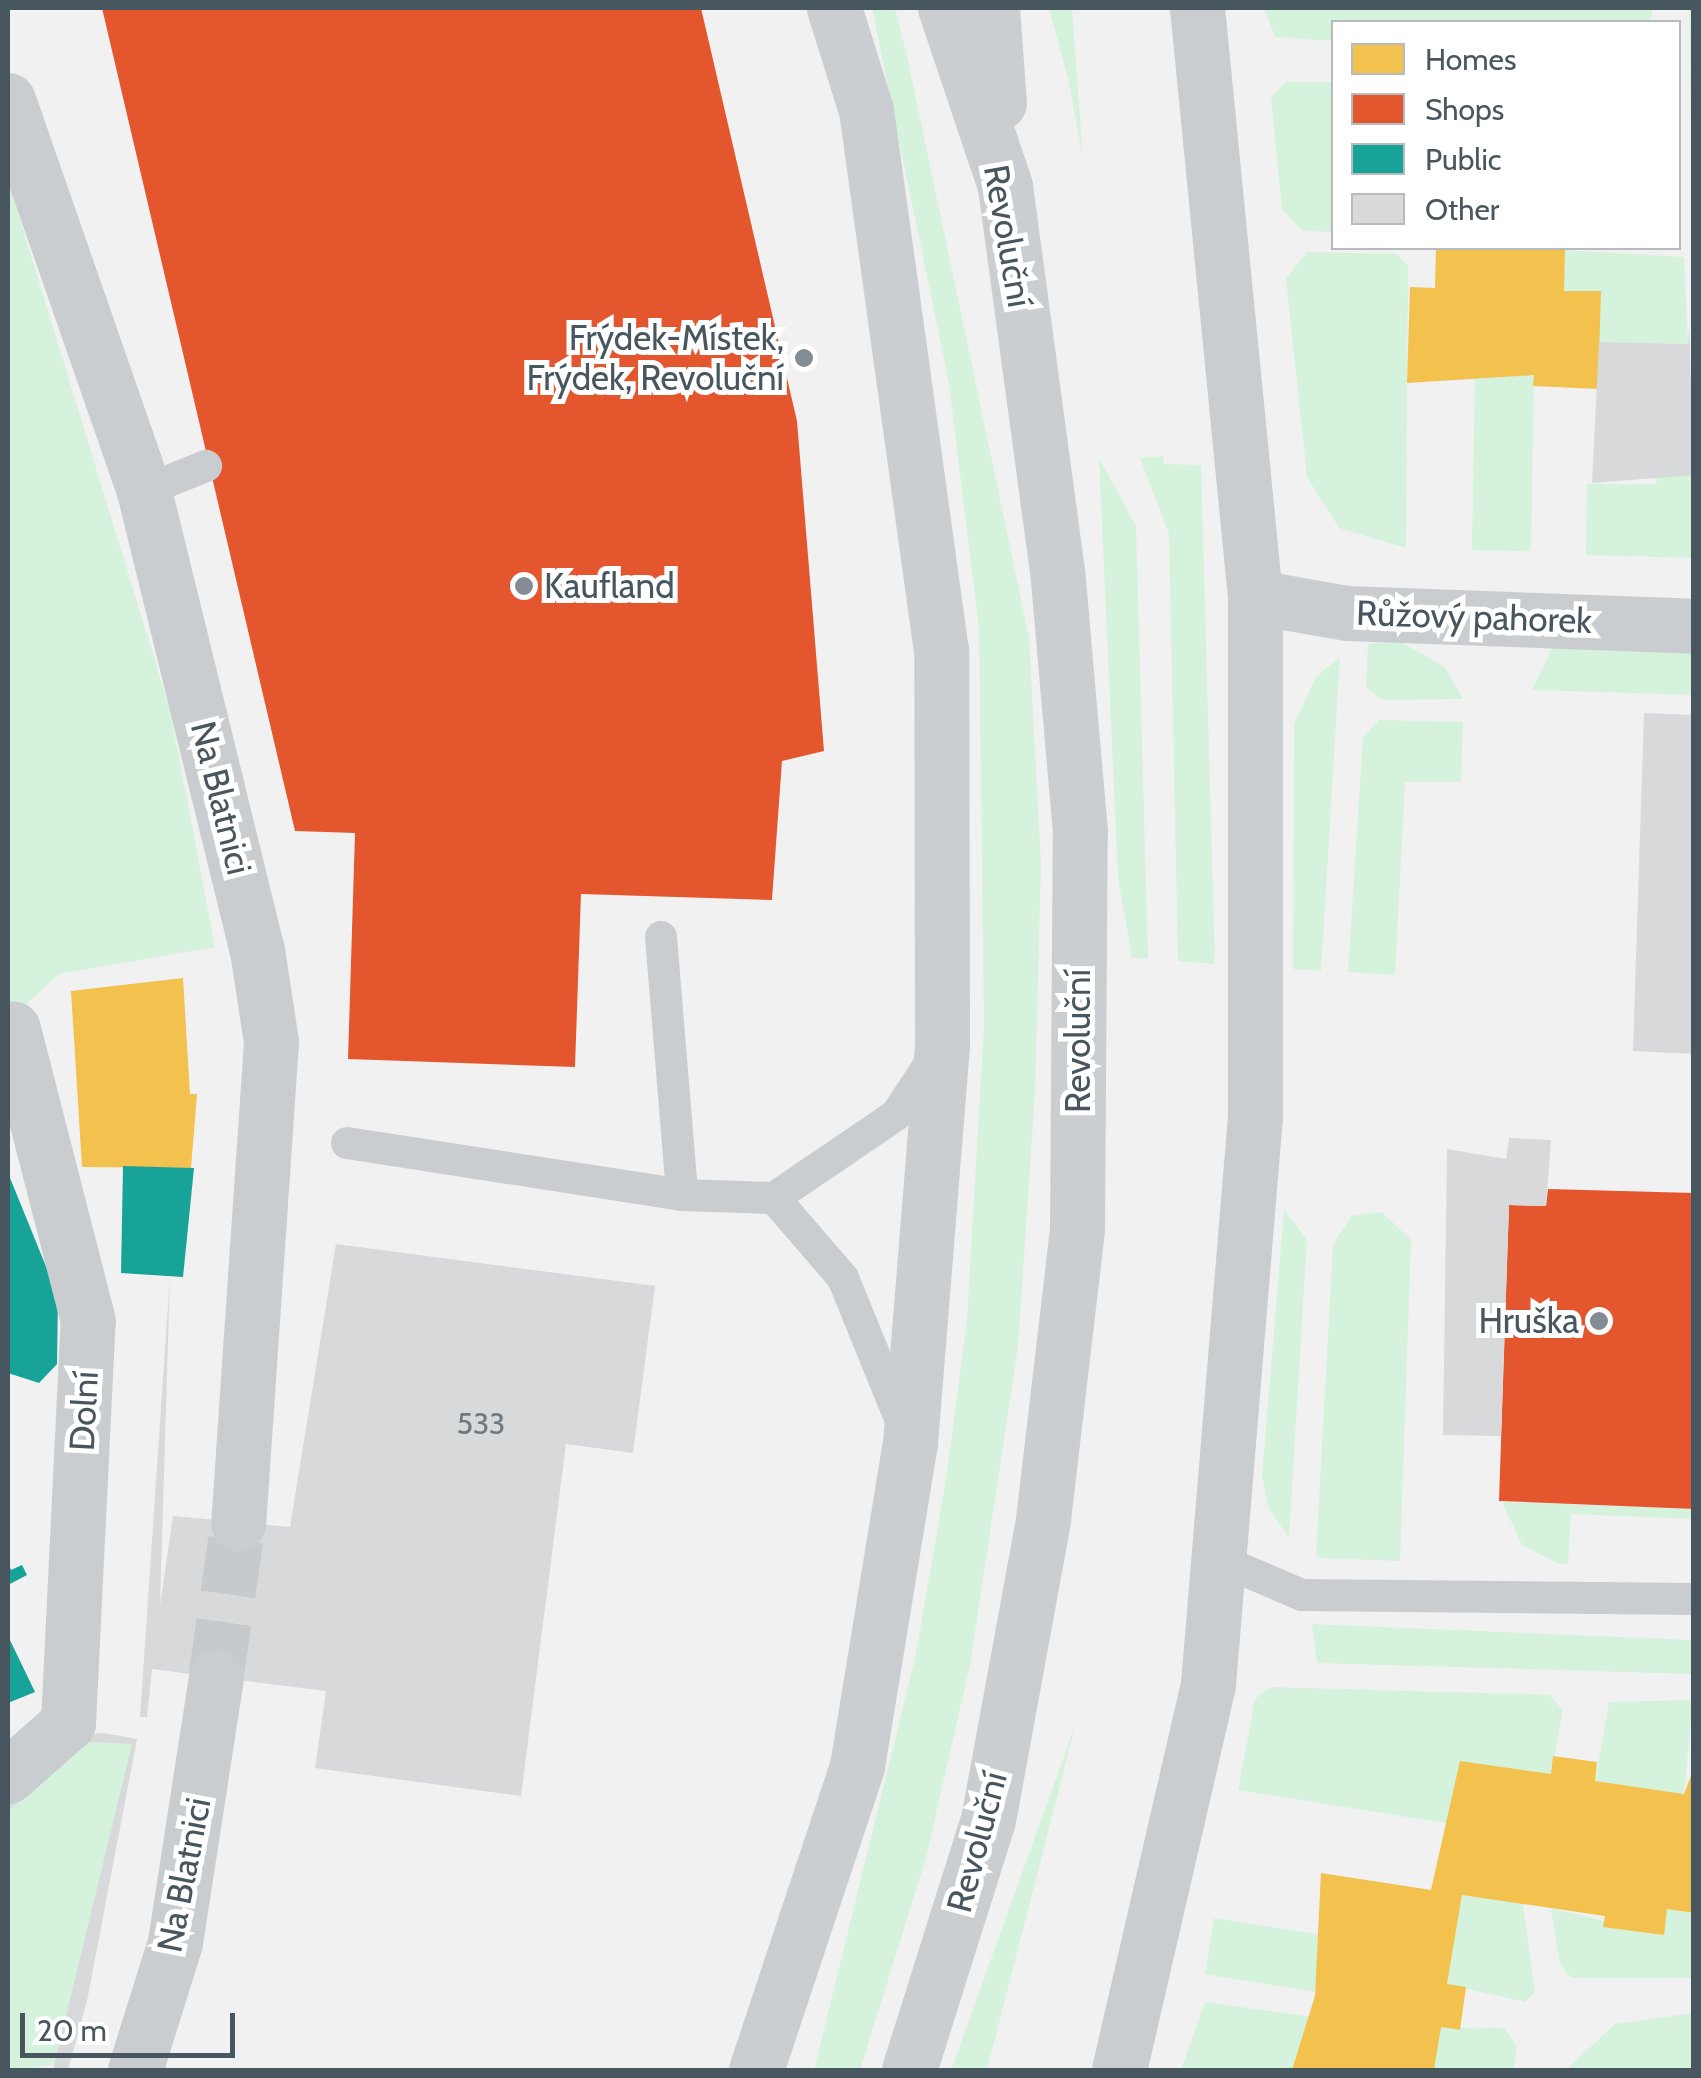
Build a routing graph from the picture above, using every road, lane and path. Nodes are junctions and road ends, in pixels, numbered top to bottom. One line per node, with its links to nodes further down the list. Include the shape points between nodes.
1 (834, 8): 13 (main road, via 866,110 941,650)
2 (946, 8): 6 (main road, Revoluční)
3 (992, 8): 6 (main road)
4 (1197, 8): 9 (street)
5 (8, 100): 8 (street, Na Blatnici)
6 (1006, 186): 25 (main road, Revoluční, via 1057,571 1080,832 1077,1228 1042,1519 988,1820)
7 (206, 466): 8 (lane)
8 (144, 491): 18 (street, Na Blatnici, via 240,870 271,1042)
9 (1255, 596): 10 (street, Růžový pahorek, via 1346,613); 19 (street, via 1255,1116)
10 (1694, 626)
11 (661, 937): 15 (lane)
12 (13, 1028): 22 (street, Dolní, via 88,1322 68,1723)
13 (942, 1045): 16 (lane, via 896,1114); 17 (main road)
14 (347, 1143): 15 (lane)
15 (682, 1195): 16 (lane)
16 (774, 1198): 17 (lane, via 843,1278)
17 (910, 1442): 24 (main road, via 857,1766)
18 (238, 1523)
19 (1220, 1560): 20 (lane, via 1302,1595); 26 (street, via 1208,1684)
20 (1694, 1599)
21 (216, 1676): 23 (street, Na Blatnici, via 175,1942)
22 (8, 1776)
23 (135, 2070)
24 (756, 2070)
25 (910, 2070)
26 (1119, 2070)

